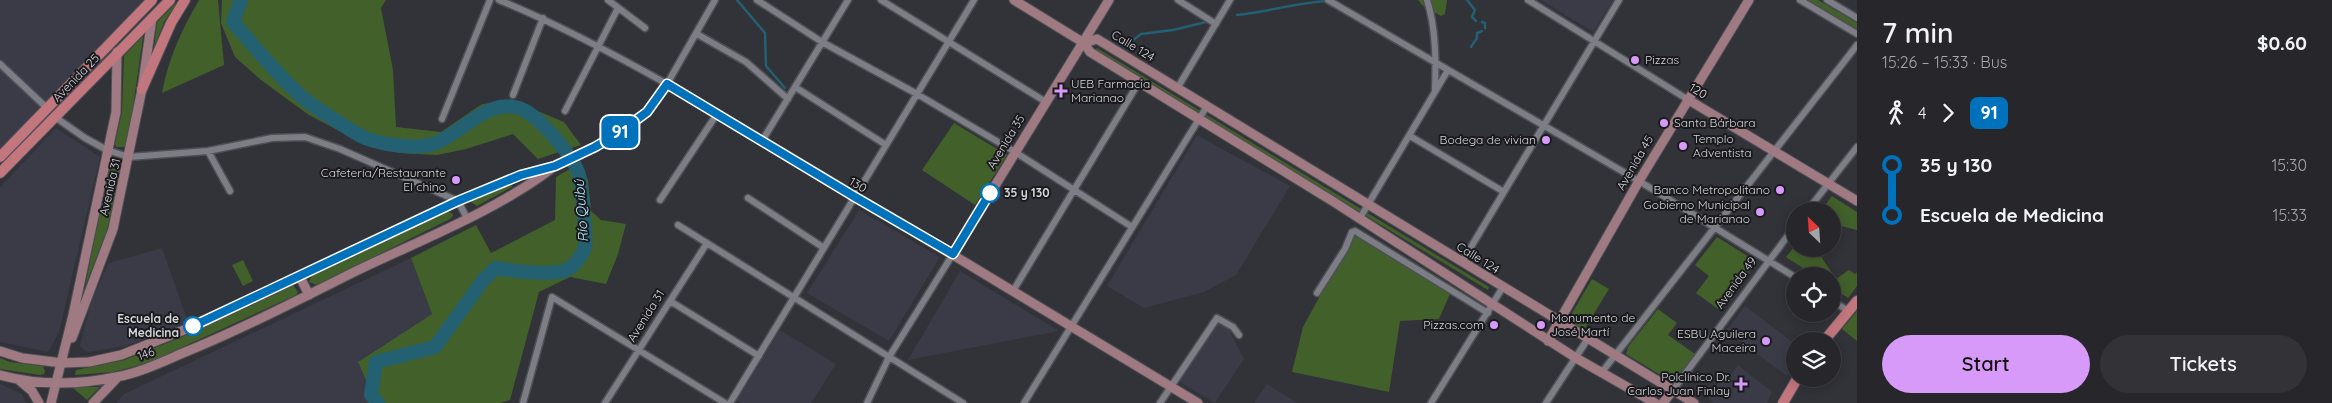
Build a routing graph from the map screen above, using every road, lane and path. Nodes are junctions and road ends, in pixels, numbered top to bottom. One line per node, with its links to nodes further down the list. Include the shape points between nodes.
1 (152, 0): 29 (main road, Avenida 25)
2 (170, 0): 24 (main road, Avenida 25)
3 (185, 0): 46 (main road, via 171,23)
4 (490, 0): 57 (street)
5 (499, 0): 25 (street, 130)
6 (608, 0): 23 (street)
7 (716, 0): 30 (street)
8 (757, 0): 33 (street)
9 (848, 0): 33 (street)
10 (881, 0): 34 (street)
11 (974, 0): 34 (street)
12 (1014, 0): 35 (street)
13 (1109, 0): 35 (street, Avenida 35)
14 (1178, 0): 27 (street)
15 (1230, 0): 27 (street)
16 (1328, 0): 39 (street)
17 (1427, 0): 39 (street)
18 (1528, 0): 32 (street, 120)
19 (1619, 0): 32 (street)
20 (1749, 0): 51 (street, Avenida 45)
21 (1800, 0): 31 (street)
22 (1827, 0): 26 (street)
23 (618, 8): 28 (street); 36 (street)
24 (152, 18): 38 (main road, Avenida 25); 46 (street, Avenida 31)
25 (544, 18): 36 (street, 130); 49 (street)
26 (1857, 18)
27 (1216, 24): 45 (street)
28 (645, 28)
29 (122, 31): 38 (main road); 55 (main road, Avenida 25)
30 (697, 34): 43 (street); 50 (street, via 746,62)
31 (1857, 34)
32 (1594, 41): 51 (street, 120); 59 (street)
33 (822, 42): 44 (street); 48 (street)
34 (949, 42): 48 (street); 52 (street)
35 (1084, 43): 42 (street, via 1090,52); 45 (street, Calle 124, via 1097,39); 52 (street, Avenida 35)
36 (598, 44): 43 (street, 130); 54 (street)
37 (1857, 45): 66 (street)
38 (117, 52): 55 (main road, Avenida 25); 64 (street, Avenida 31, via 116,112)
39 (1436, 63): 41 (street); 47 (street)
40 (0, 64): 55 (street)
41 (1448, 70): 47 (street); 59 (street)
42 (1138, 82): 58 (street); 74 (street)
43 (667, 84): 56 (street, 130); 70 (street, 146, via 647,112 617,134)
44 (795, 87): 50 (street); 62 (street)
45 (1178, 87): 53 (street, Calle 124)
46 (142, 89): 68 (street, Avenida 31)
47 (1435, 91): 60 (street)
48 (917, 94): 62 (street); 67 (street)
49 (513, 95)
50 (788, 99): 61 (street)
51 (1687, 99): 66 (street, 120); 72 (street, Avenida 45)
52 (1046, 102): 67 (street, Avenida 35)
53 (1208, 106): 58 (street); 83 (street, Calle 124)
54 (565, 111)
55 (51, 113): 64 (street, via 84,138); 69 (main road, Avenida 25); 71 (main road, Avenida 25)
56 (717, 114): 61 (street, 130); 79 (street)
57 (442, 119)
58 (1198, 120): 85 (street); 87 (street)
59 (1545, 126): 72 (street); 76 (street)
60 (1410, 136): 76 (street); 83 (street)
61 (762, 142): 77 (street, 130)
62 (886, 145): 77 (street)
63 (1857, 147): 73 (street)
64 (107, 150): 68 (street); 120 (street, Avenida 31)
65 (208, 151): 68 (street); 75 (street); 80 (street, via 272,138 305,137)
66 (1773, 151): 73 (street, 120); 88 (street)
67 (1015, 152): 74 (street); 92 (street, Avenida 35)
68 (129, 157): 120 (street, Avenida 31, via 113,229 80,322)
69 (0, 158)
70 (555, 166): 80 (street, 146, via 521,175); 84 (street, 146, via 525,188)
71 (0, 173)
72 (1639, 181): 88 (street); 108 (street, Avenida 45)
73 (1828, 183): 81 (street, 120); 82 (street)
74 (1074, 190): 87 (street); 98 (street)
75 (230, 191)
76 (1504, 192): 94 (street)
77 (855, 197): 91 (street); 92 (street, 130)
78 (748, 198): 91 (street)
79 (660, 200)
80 (458, 201): 84 (street); 96 (street, 146)
81 (1857, 201)
82 (1813, 202)
83 (1368, 206): 85 (street); 94 (street, Calle 124)
84 (467, 218): 100 (street, 146)
85 (1360, 218): 104 (street)
86 (678, 225): 90 (street)
87 (1132, 227): 109 (street)
88 (1715, 227): 93 (street); 116 (street)
89 (1786, 238): 93 (street, Avenida 49)
90 (707, 243): 101 (street); 102 (street, Avenida 31)
91 (824, 248): 101 (street)
92 (953, 254): 98 (street, 130); 118 (street, Avenida 35)
93 (1769, 260): 95 (street); 128 (street, Avenida 49)
94 (1462, 262): 97 (street, Calle 124)
95 (1786, 271)
96 (300, 277): 100 (street); 120 (street, 146, via 204,322 121,355 89,362)
97 (1503, 287): 104 (street); 108 (street, Calle 124)
98 (1013, 291): 109 (street, 130)
99 (1317, 293): 107 (street, via 1355,231)
100 (309, 295): 123 (street, 146, via 223,337)
101 (794, 297): 117 (street); 118 (street)
102 (670, 301): 114 (street, Avenida 31); 117 (street)
103 (1857, 301): 106 (main road)
104 (1493, 304): 107 (street); 113 (street)
105 (1841, 306): 106 (street)
106 (1849, 311): 110 (main road)
107 (1488, 312): 141 (street)
108 (1559, 320): 112 (street, Calle 124); 113 (street, Avenida 45)
109 (1071, 328): 126 (street, 130); 138 (street)
110 (1832, 332)
111 (1239, 335): 126 (street, via 1233,327 1217,318)
112 (1589, 338): 116 (street, Calle 124); 119 (street)
113 (1548, 341): 119 (street)
114 (639, 350): 132 (street, via 552,297); 133 (street, Avenida 31); 134 (street)
115 (0, 351): 120 (street, 146, via 22,358)
116 (1615, 354): 121 (street); 128 (street, Calle 124)
117 (759, 356): 135 (street)
118 (889, 357): 136 (street, Avenida 35); 137 (street)
119 (1576, 358): 121 (street); 142 (street)
120 (63, 359): 125 (street, Avenida 31)
121 (1602, 372): 143 (street)
122 (0, 375): 124 (street, 146)
123 (118, 377): 125 (street, 146); 131 (street)
124 (19, 380): 125 (street, 146); 129 (street)
125 (57, 382): 130 (street, Avenida 31)
126 (1170, 386): 139 (street); 140 (street, 130)
127 (1792, 387): 146 (main road)
128 (1673, 390): 144 (street, Avenida 49); 145 (street, Calle 124)
129 (40, 403)
130 (51, 403)
131 (93, 403)
132 (523, 403)
133 (605, 403)
134 (725, 403)
135 (730, 403)
136 (867, 403)
137 (963, 403)
138 (1024, 403)
139 (1160, 403)
140 (1198, 403)
141 (1431, 403)
142 (1546, 403)
143 (1655, 403)
144 (1662, 403)
145 (1694, 403)
146 (1783, 403)

